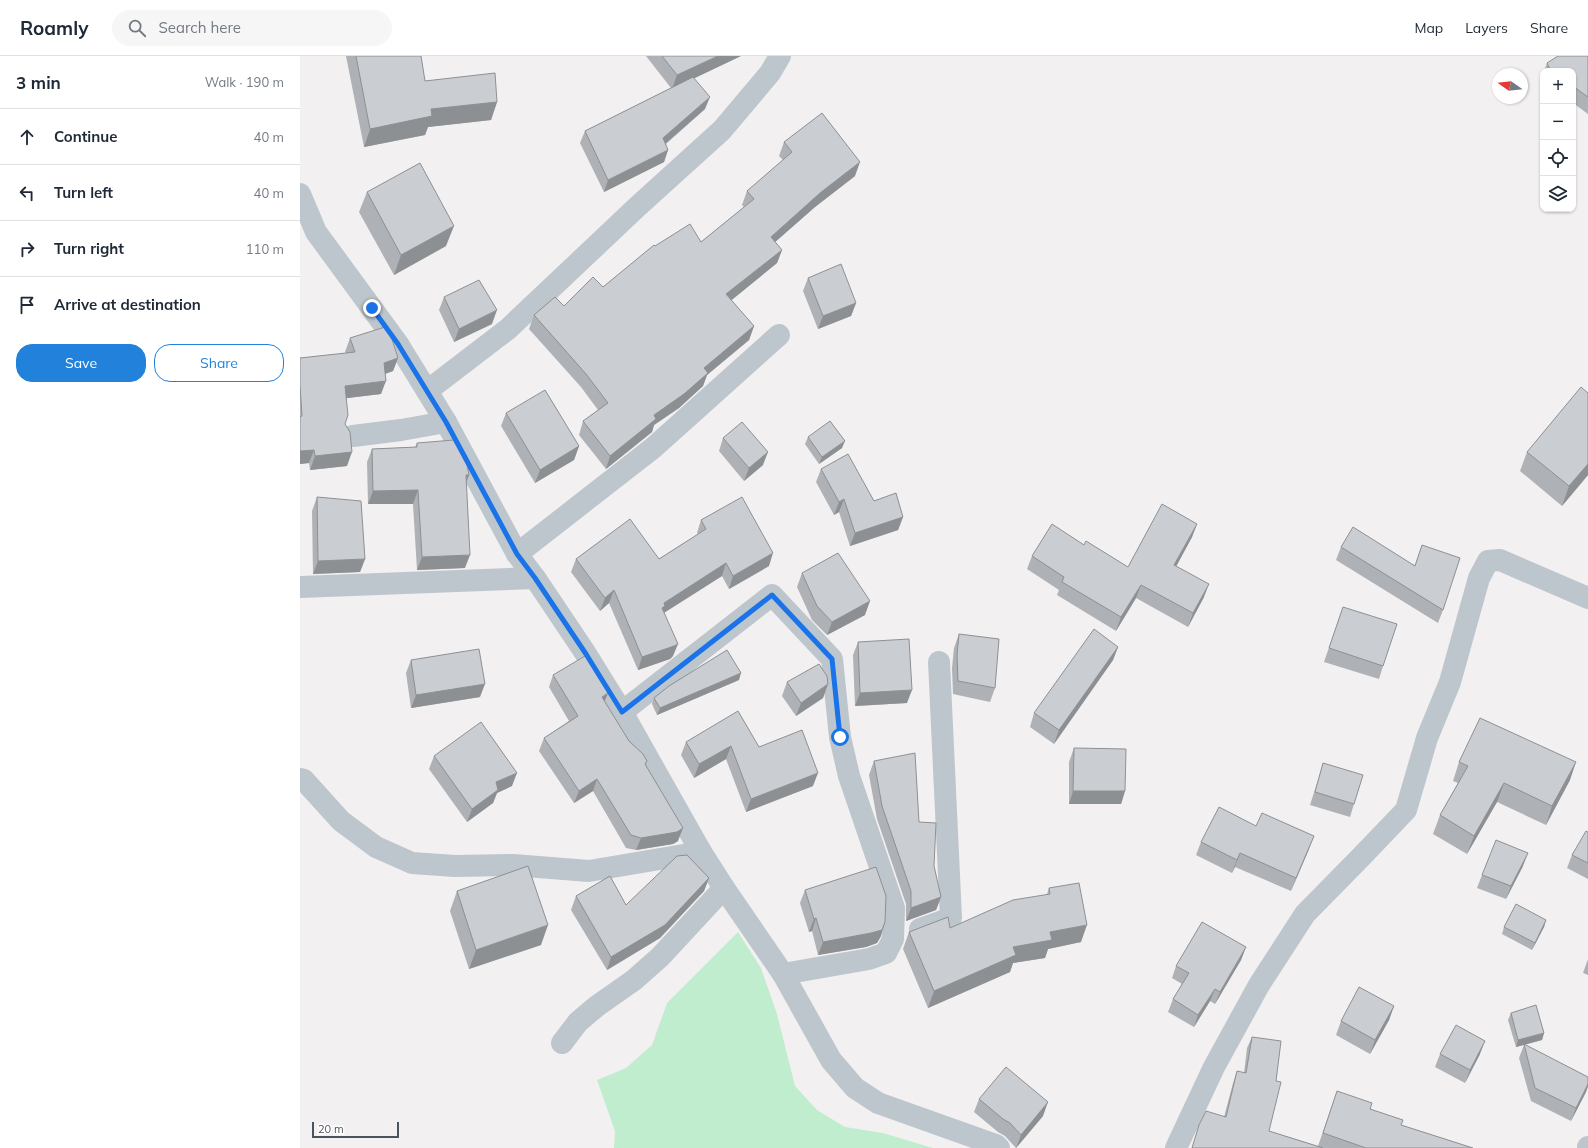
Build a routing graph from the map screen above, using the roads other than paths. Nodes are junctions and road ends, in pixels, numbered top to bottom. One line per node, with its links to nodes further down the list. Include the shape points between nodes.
1 (780, 56): 4 (street, via 770,73 722,130 508,329)
2 (300, 194): 4 (street, via 316,232 394,338)
3 (779, 335): 7 (street, via 653,448)
4 (427, 391): 5 (street)
5 (446, 422): 6 (street); 7 (street)
6 (353, 436)
7 (517, 554): 8 (street)
8 (535, 578): 9 (street); 12 (street)
9 (300, 587)
10 (1588, 598): 20 (street, via 1500,560 1488,561 1479,578 1450,682 1427,738 1406,810 1305,914 1259,985 1214,1067)
11 (939, 662): 16 (street, via 951,918)
12 (622, 712): 14 (street); 16 (street, via 772,595 832,659 840,737 849,776 894,908)
13 (300, 779): 14 (street, via 304,780 341,821 376,846 412,863 455,866 513,865 589,872)
14 (701, 852): 15 (street)
15 (724, 888): 17 (street); 18 (street, via 660,957 578,1022)
16 (893, 938): 17 (street, via 886,953 869,959)
17 (783, 974): 19 (street, via 832,1060 855,1088 878,1103)
18 (562, 1043)
19 (999, 1148)
20 (1176, 1148)

